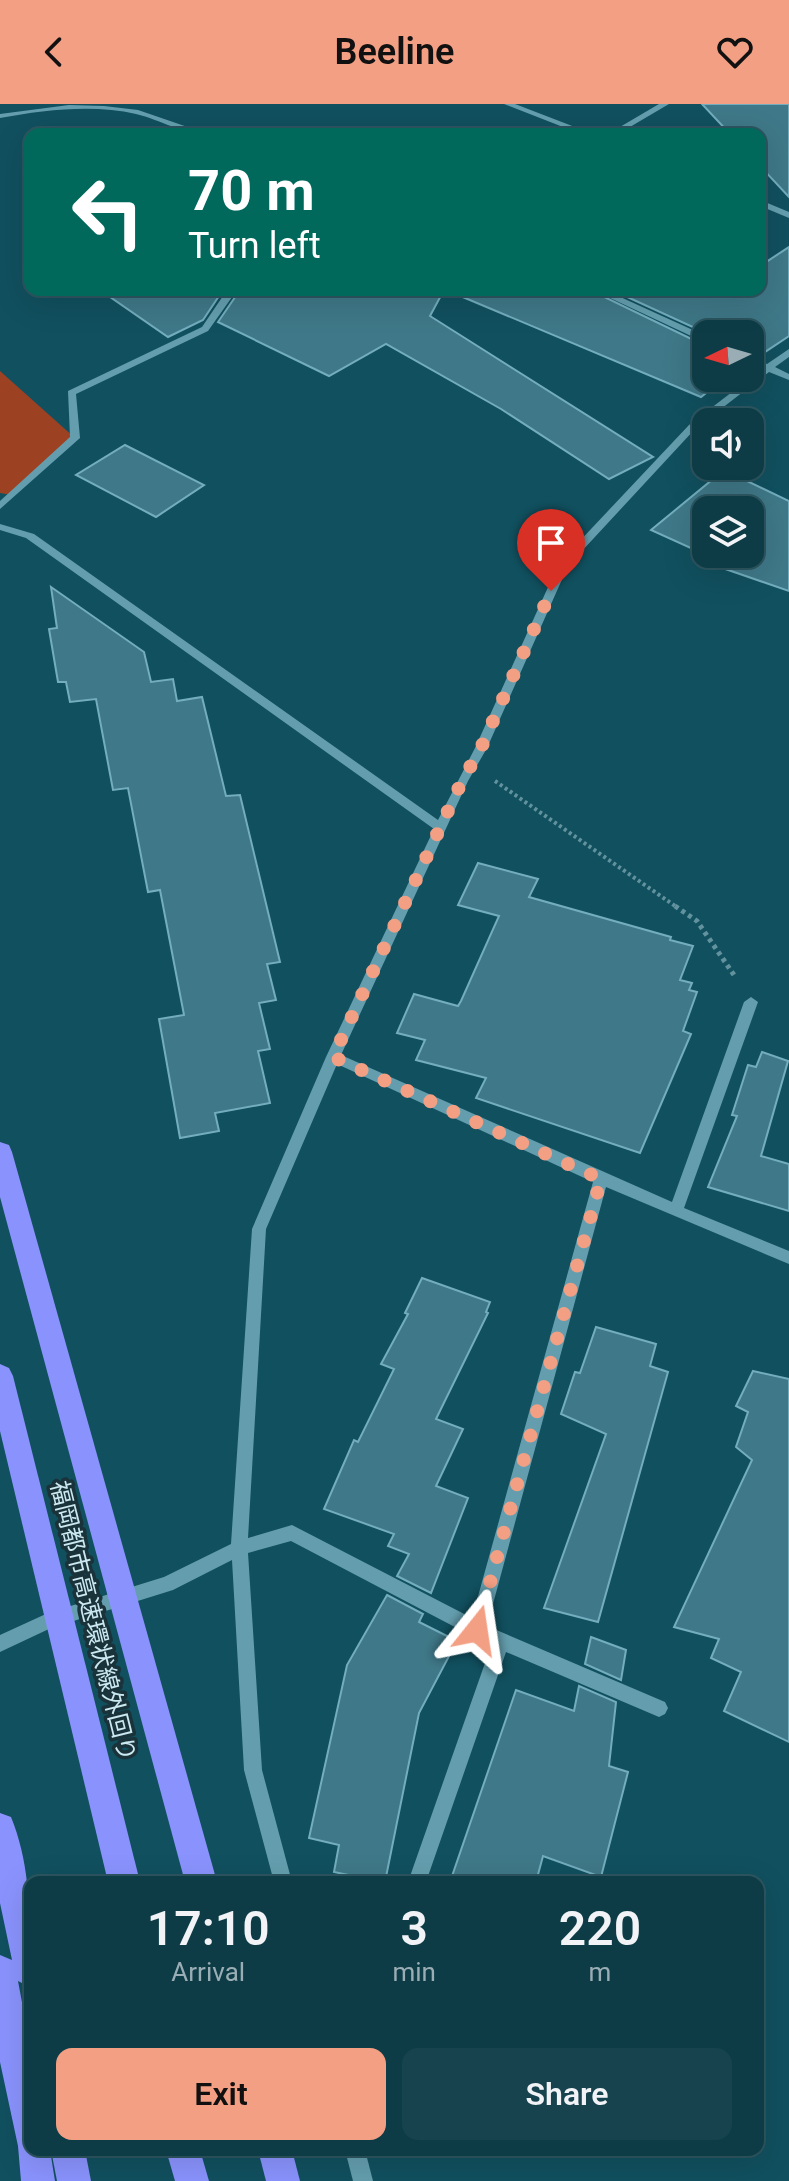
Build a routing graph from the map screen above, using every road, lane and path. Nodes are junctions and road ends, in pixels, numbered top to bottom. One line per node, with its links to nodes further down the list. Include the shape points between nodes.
1 (508, 104): 5 (street)
2 (665, 104): 6 (street)
3 (0, 116): 4 (street, via 81,106 136,112)
4 (185, 128)
5 (573, 128)
6 (623, 128)
7 (766, 205): 8 (street)
8 (789, 215)
9 (228, 296): 16 (street, via 205,329 71,393 75,438)
10 (611, 296): 11 (street)
11 (692, 334)
12 (789, 352): 14 (street)
13 (764, 366): 14 (street)
14 (768, 368): 15 (street); 19 (street, via 692,427 563,565)
15 (789, 377)
16 (0, 506)
17 (0, 527): 19 (street, via 30,536)
18 (492, 779): 20 (path, via 697,921)
19 (441, 828): 21 (street)
20 (751, 1002): 24 (street)
21 (333, 1057): 23 (street); 28 (street, via 259,1229)
22 (0, 1152): 37 (highway)
23 (601, 1179): 24 (street); 30 (street)
24 (676, 1211): 25 (street)
25 (789, 1258)
26 (0, 1376): 36 (highway, 福岡都市高速環状線外回り)
27 (0, 1411): 29 (highway)
28 (239, 1548): 29 (street, via 167,1584); 30 (street, via 292,1533); 38 (street, via 253,1770)
29 (48, 1621): 32 (street); 35 (highway)
30 (477, 1630): 31 (street)
31 (501, 1642): 33 (street); 39 (street)
32 (0, 1644)
33 (659, 1708)
34 (0, 1828): 40 (highway)
35 (112, 1876)
36 (123, 1876)
37 (199, 1876)
38 (281, 1876)
39 (419, 1876)
40 (24, 1942)
41 (0, 1971): 42 (highway)
42 (24, 2102)
43 (34, 2156): 49 (highway)
44 (69, 2156): 50 (highway)
45 (185, 2156): 51 (highway)
46 (191, 2156): 51 (highway)
47 (277, 2156): 52 (highway)
48 (357, 2156): 53 (street)
49 (38, 2181)
50 (74, 2181)
51 (194, 2181)
52 (283, 2181)
53 (363, 2181)

